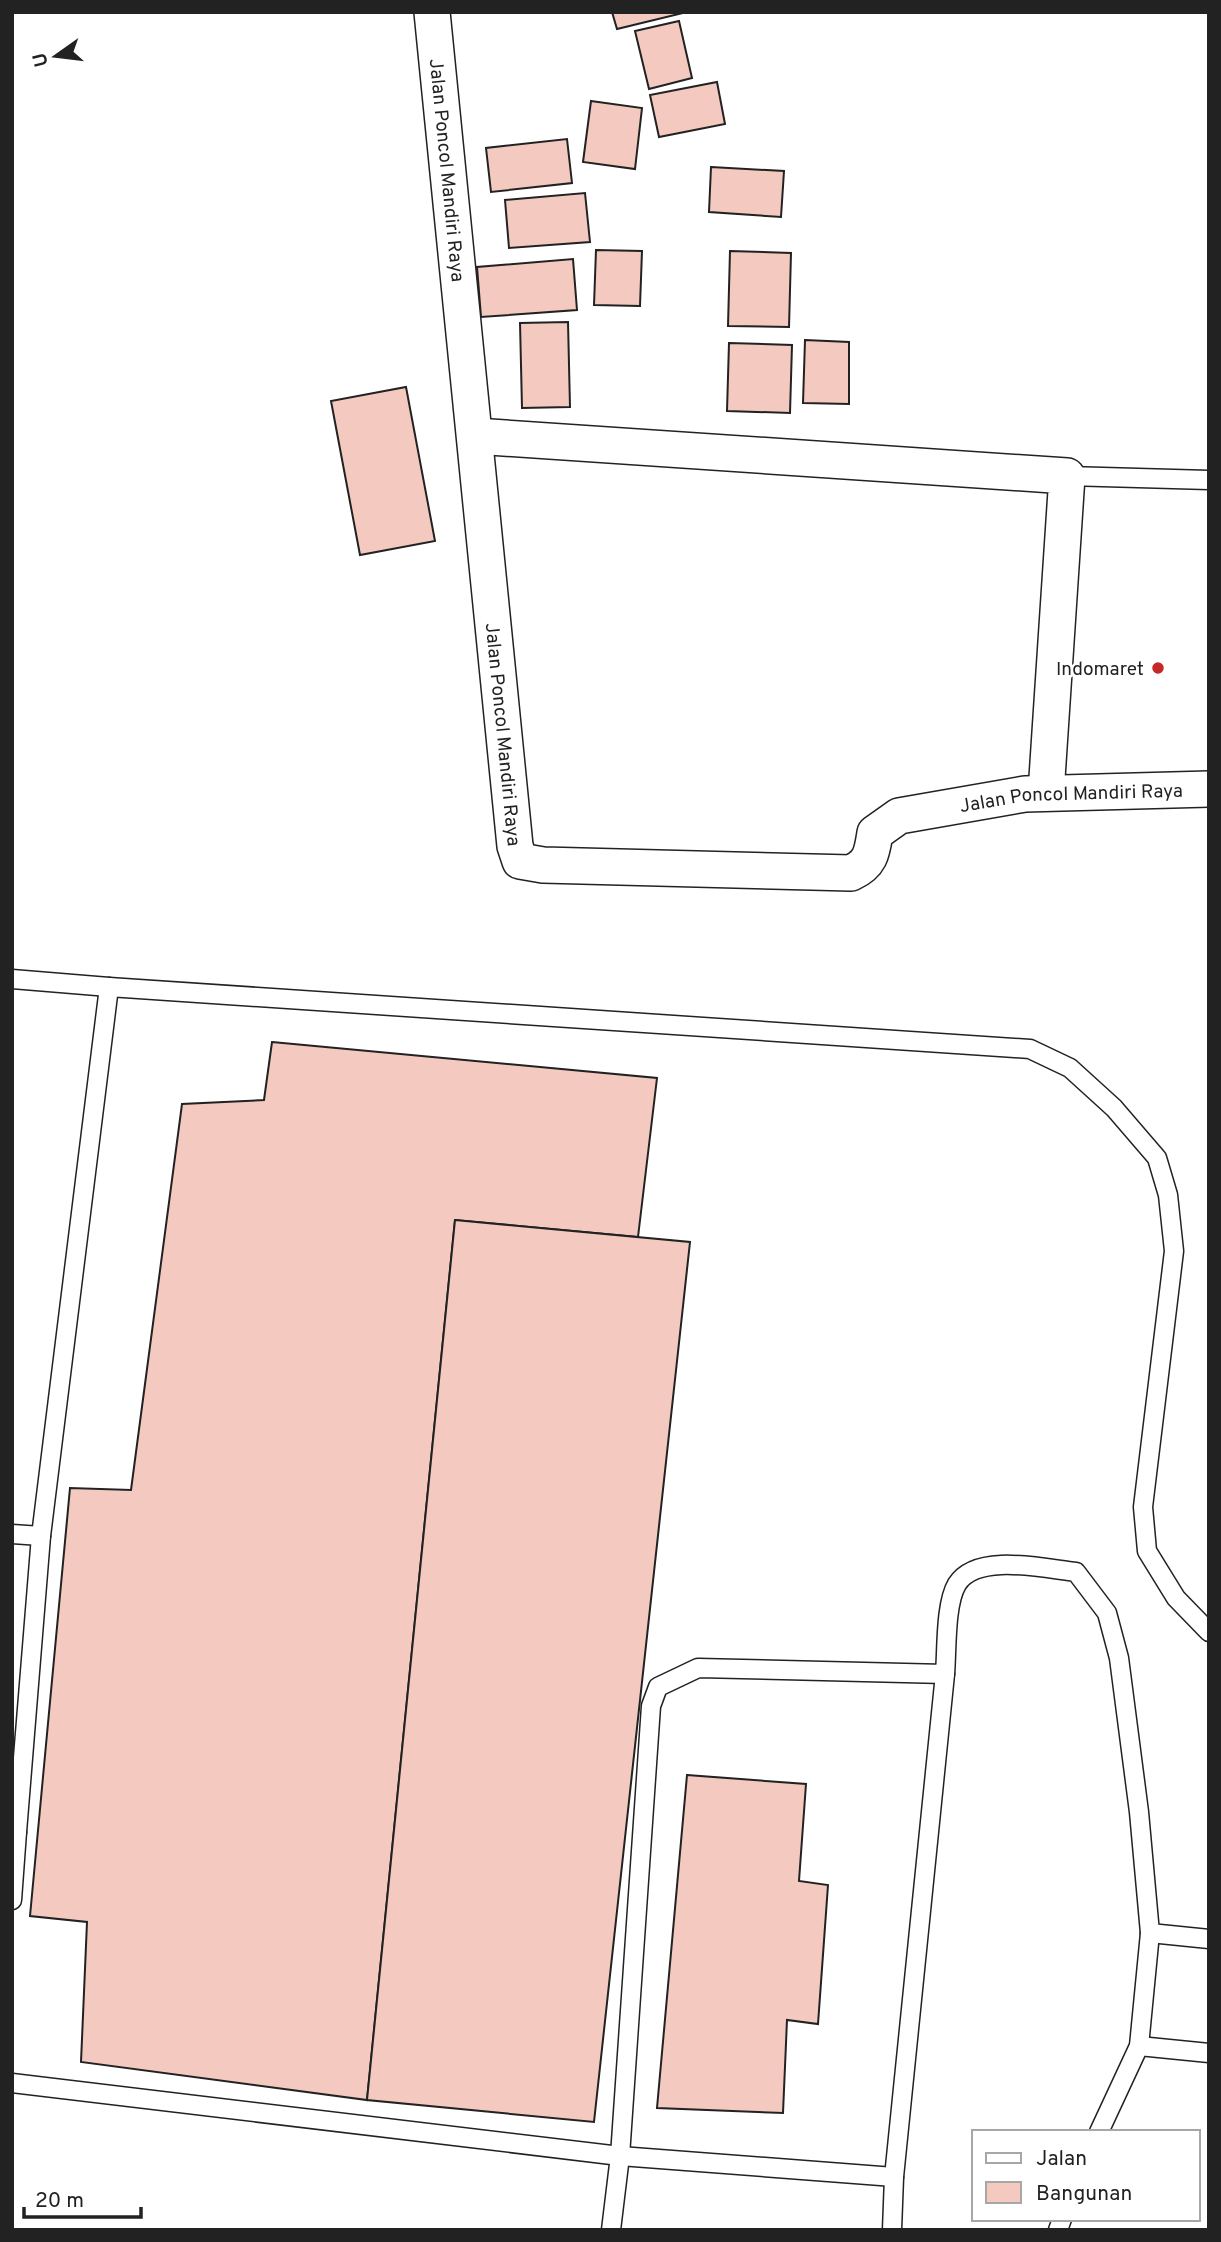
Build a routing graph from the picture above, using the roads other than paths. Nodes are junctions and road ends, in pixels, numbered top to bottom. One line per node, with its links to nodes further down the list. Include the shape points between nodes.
1 (432, 12): 2 (street, Jalan Poncol Mandiri Raya)
2 (475, 436): 3 (street); 6 (street, Jalan Poncol Mandiri Raya, via 520,860 528,865 851,873 863,868 871,857 875,833 899,816)
3 (1067, 476): 4 (lane); 6 (street)
4 (1209, 480)
5 (1209, 789): 6 (street, Jalan Poncol Mandiri Raya)
6 (1046, 793)
7 (12, 979): 8 (lane)
8 (109, 987): 10 (lane); 11 (lane, via 1030,1049 1070,1068 1114,1108 1157,1158 1168,1195 1174,1251 1143,1507 1147,1551 1176,1598)
9 (12, 1534): 10 (lane)
10 (41, 1536): 13 (lane)
11 (1209, 1632)
12 (945, 1674): 15 (lane, via 951,1602 958,1582 998,1563 1076,1572 1107,1613 1119,1658); 21 (lane, via 698,1668 658,1687 651,1706); 22 (lane)
13 (15, 1832): 14 (lane)
14 (12, 1900)
15 (1150, 1933): 16 (lane); 17 (lane)
16 (1209, 1939)
17 (1139, 2046): 18 (lane); 20 (lane)
18 (1209, 2053)
19 (12, 2084): 21 (lane)
20 (1100, 2130)
21 (620, 2156): 22 (lane); 23 (lane)
22 (894, 2177): 24 (lane)
23 (611, 2230)
24 (892, 2230)

